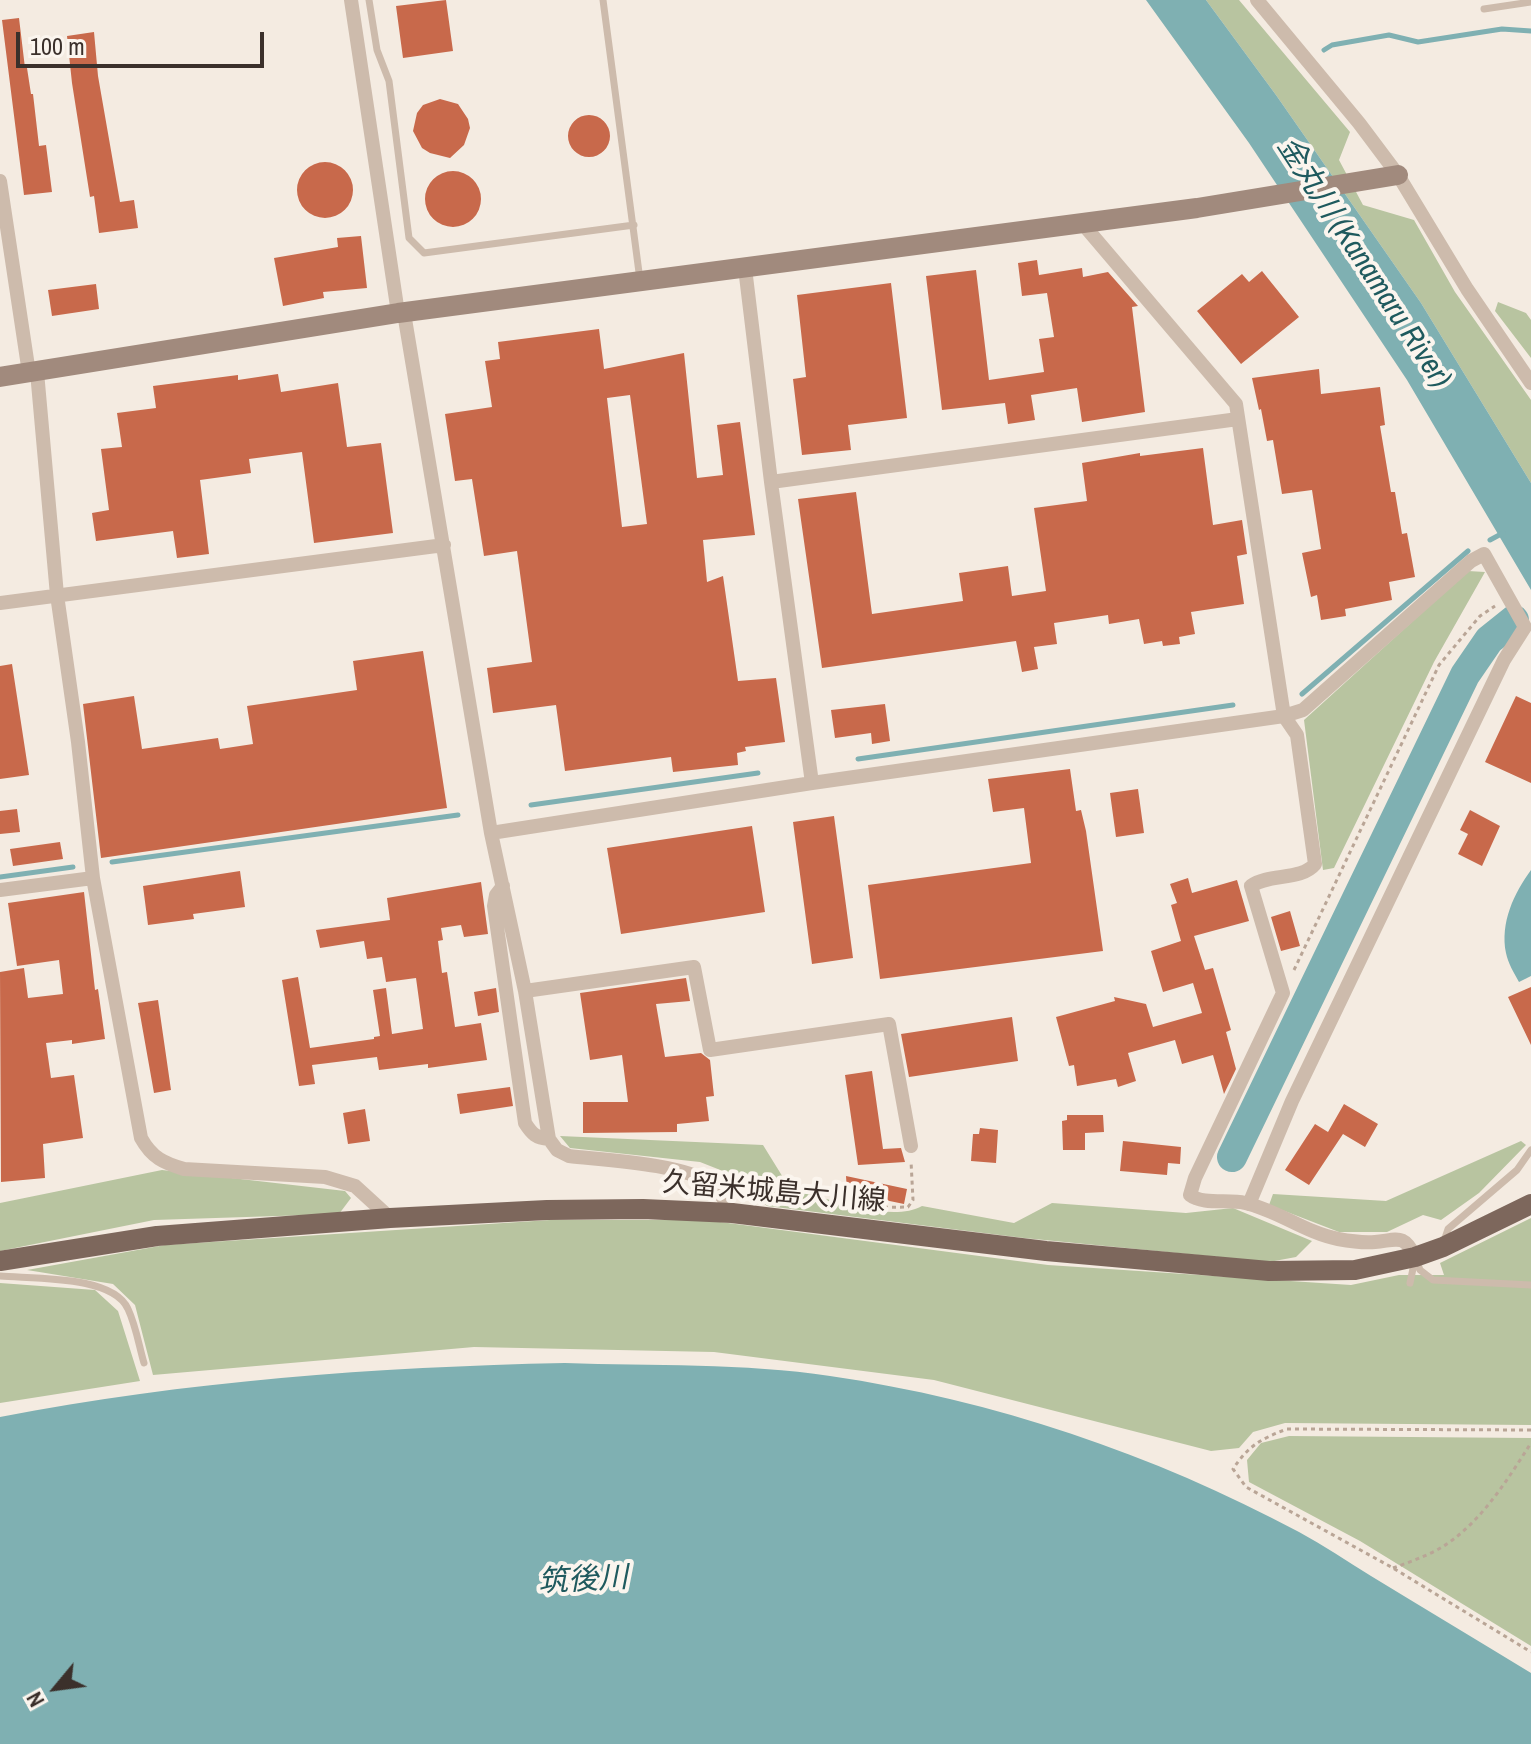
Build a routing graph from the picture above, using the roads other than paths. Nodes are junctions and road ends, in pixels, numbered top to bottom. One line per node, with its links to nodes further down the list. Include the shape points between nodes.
1 (351, 0): 15 (street)
2 (369, 0): 12 (lane, via 377,50 389,81 409,238 424,253)
3 (603, 0): 12 (lane)
4 (1257, 0): 8 (street)
5 (1272, 0): 8 (street)
6 (1531, 2): 7 (lane)
7 (1484, 9)
8 (1274, 19): 9 (street)
9 (1398, 175): 11 (street); 18 (street)
10 (0, 181): 16 (street)
11 (1082, 223): 13 (street); 19 (street, via 1236,404)
12 (634, 225): 14 (lane)
13 (745, 268): 14 (street); 20 (street)
14 (640, 282): 15 (street)
15 (401, 313): 16 (street); 21 (street)
16 (33, 372): 17 (street); 22 (street)
17 (0, 377)
18 (1531, 383)
19 (1238, 419): 20 (street); 24 (street)
20 (771, 482): 25 (street)
21 (444, 545): 22 (street); 26 (street)
22 (57, 595): 23 (street); 27 (street)
23 (0, 603)
24 (1284, 716): 25 (street); 34 (street, via 1297,735 1315,864 1309,871 1251,886 1283,993 1190,1195); 34 (street, via 1303,710 1484,554 1525,627 1497,674 1292,1101)
25 (812, 783): 26 (street)
26 (491, 833): 28 (street)
27 (93, 878): 29 (street); 37 (street, via 141,1138 149,1152 184,1169 325,1177 355,1186)
28 (503, 886): 30 (street); 31 (street, via 494,906 525,1123 531,1133)
29 (0, 890)
30 (525, 991): 31 (street); 32 (street, via 694,967 710,1050 889,1024)
31 (549, 1139): 36 (street, via 569,1156 681,1171 707,1181)
32 (911, 1146)
33 (1531, 1150): 38 (lane, via 1517,1170 1448,1229)
34 (1249, 1204): 39 (street, via 1335,1239 1403,1240)
35 (1531, 1204): 38 (main road, 久留米城島大川線)
36 (732, 1213): 37 (main road, 久留米城島大川線, via 547,1210); 39 (main road, 久留米城島大川線, via 1046,1251 1269,1271 1355,1270)
37 (390, 1218): 40 (main road, 久留米城島大川線, via 157,1236)
38 (1443, 1247): 39 (main road, 久留米城島大川線)
39 (1415, 1257): 42 (lane); 43 (lane, via 1420,1270 1433,1280)
40 (0, 1261)
41 (0, 1276): 44 (lane, via 94,1284 117,1293 128,1307)
42 (1410, 1283)
43 (1531, 1285)
44 (144, 1363)

